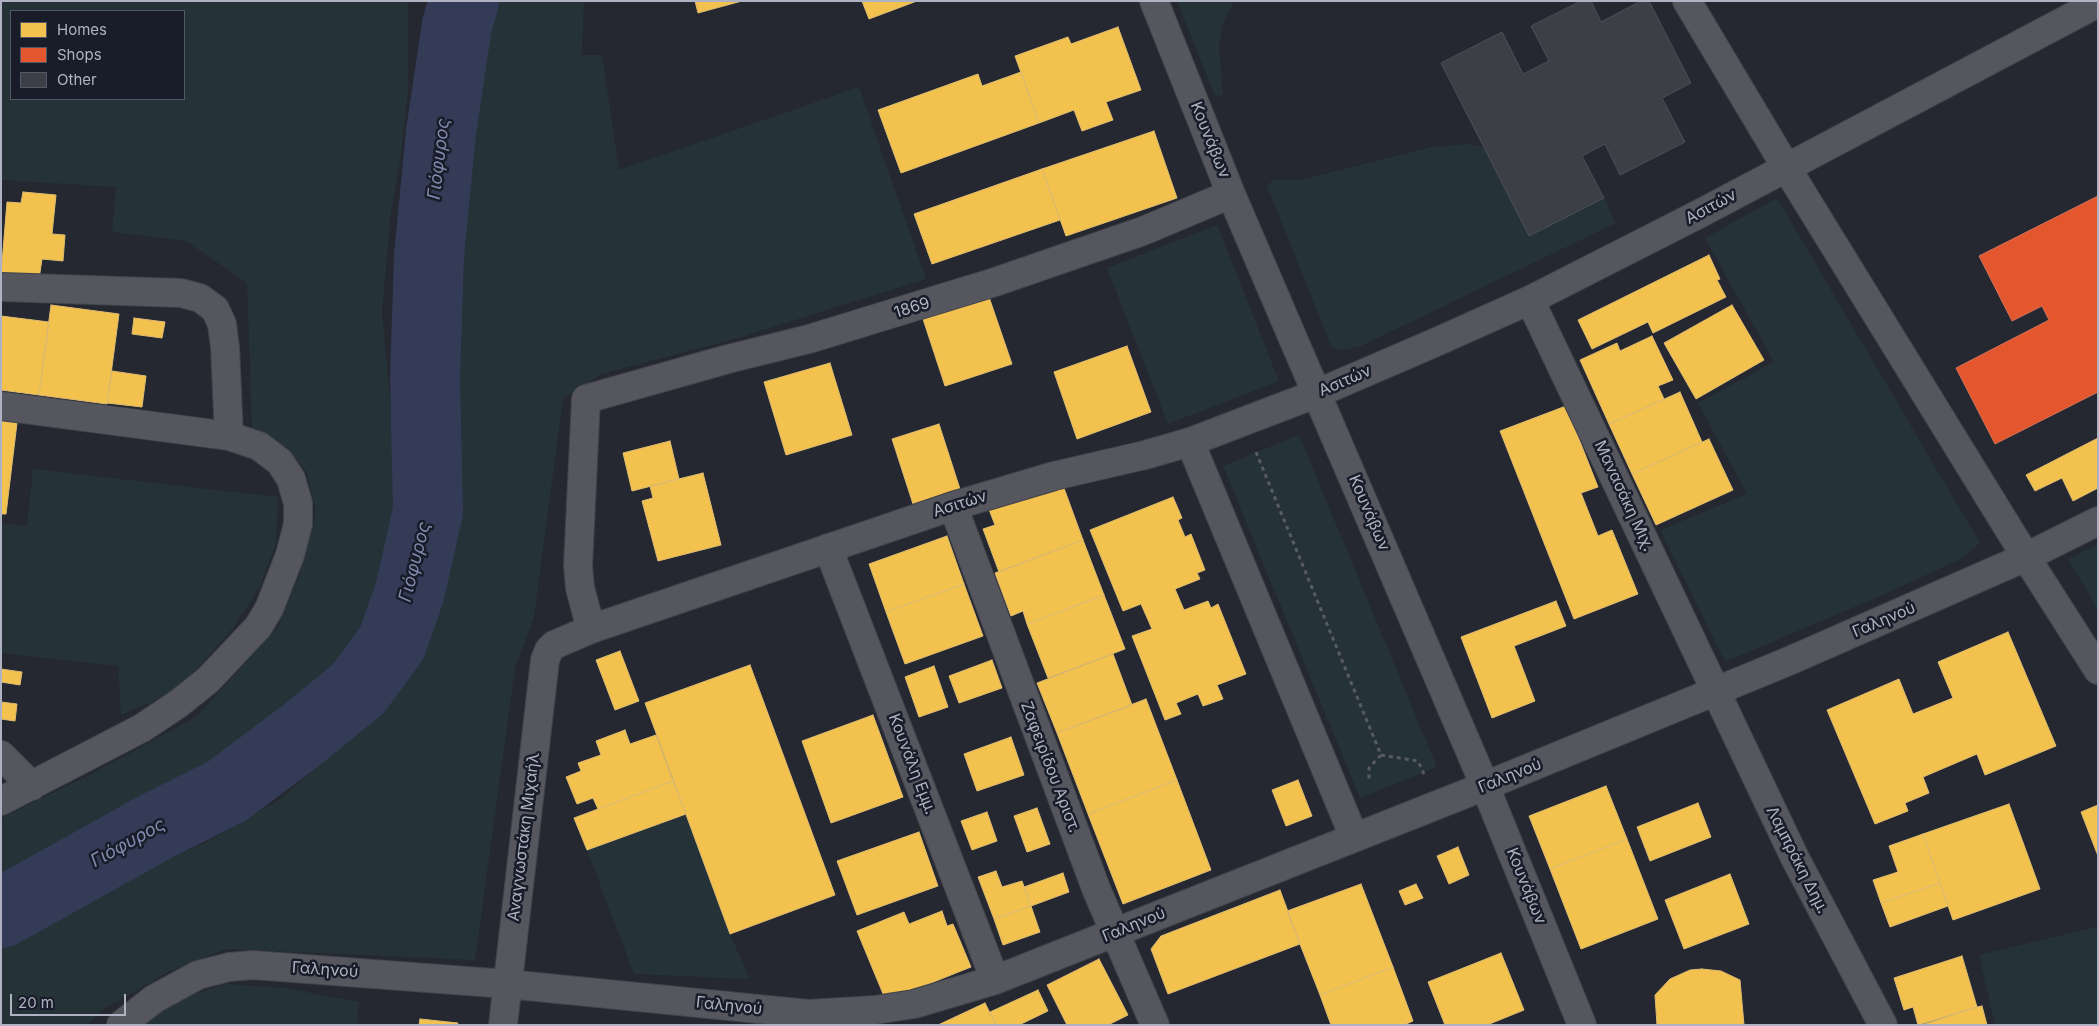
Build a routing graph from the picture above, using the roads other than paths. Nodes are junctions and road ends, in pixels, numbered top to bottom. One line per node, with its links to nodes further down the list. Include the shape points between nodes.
1 (1154, 1): 5 (street, Κουνάβων)
2 (1687, 1): 4 (street)
3 (2098, 3): 4 (street, Ασιτών)
4 (1786, 167): 7 (street, Ασιτών); 15 (street)
5 (1231, 194): 8 (street, Κουνάβων); 16 (street, 1869, via 1143,231 986,285 809,339 586,399 578,566)
6 (1, 287): 10 (street, via 181,293 200,298 215,309 222,324)
7 (1530, 300): 8 (street, Ασιτών); 19 (street, Μανασάκη Μιχ.)
8 (1318, 393): 11 (street, Ασιτών); 22 (street, Κουνάβων)
9 (1, 406): 10 (street)
10 (229, 436): 21 (street, via 259,446 280,462 291,479 298,503 298,524 290,556 268,610 239,649 178,704 142,728)
11 (1190, 442): 12 (street, Ασιτών, via 1054,476); 24 (street)
12 (953, 506): 14 (street, Ασιτών); 25 (street, Ζαφειρίδου Αριστ.)
13 (2098, 521): 15 (street, Γαληνού)
14 (828, 548): 16 (street, Ασιτών); 26 (street, Κουνάλη Εμμ.)
15 (2026, 557): 18 (street); 19 (street, Γαληνού)
16 (591, 629): 17 (street, Ασιτών)
17 (549, 650): 27 (street, Αναγνωστάκη Μιχαήλ, via 545,660)
18 (2098, 670)
19 (1717, 692): 22 (street, Γαληνού); 33 (street, Λαμπράκη Δημ., via 1794,856)
20 (1, 755): 21 (street)
21 (32, 786): 23 (street)
22 (1486, 786): 24 (street, Γαληνού); 32 (street, Κουνάβων)
23 (1, 801)
24 (1366, 832): 25 (street, Γαληνού)
25 (1115, 933): 26 (street, Γαληνού); 31 (street, Ζαφειρίδου Αριστ.)
26 (995, 980): 28 (street, Γαληνού, via 914,1004)
27 (507, 984): 28 (street, Γαληνού); 29 (street, Γαληνού, via 287,967 229,967 183,982); 30 (street, Αναγνωστάκη Μιχαήλ)
28 (811, 1019)
29 (121, 1025)
30 (503, 1025)
31 (1156, 1025)
32 (1582, 1025)
33 (1883, 1025)

